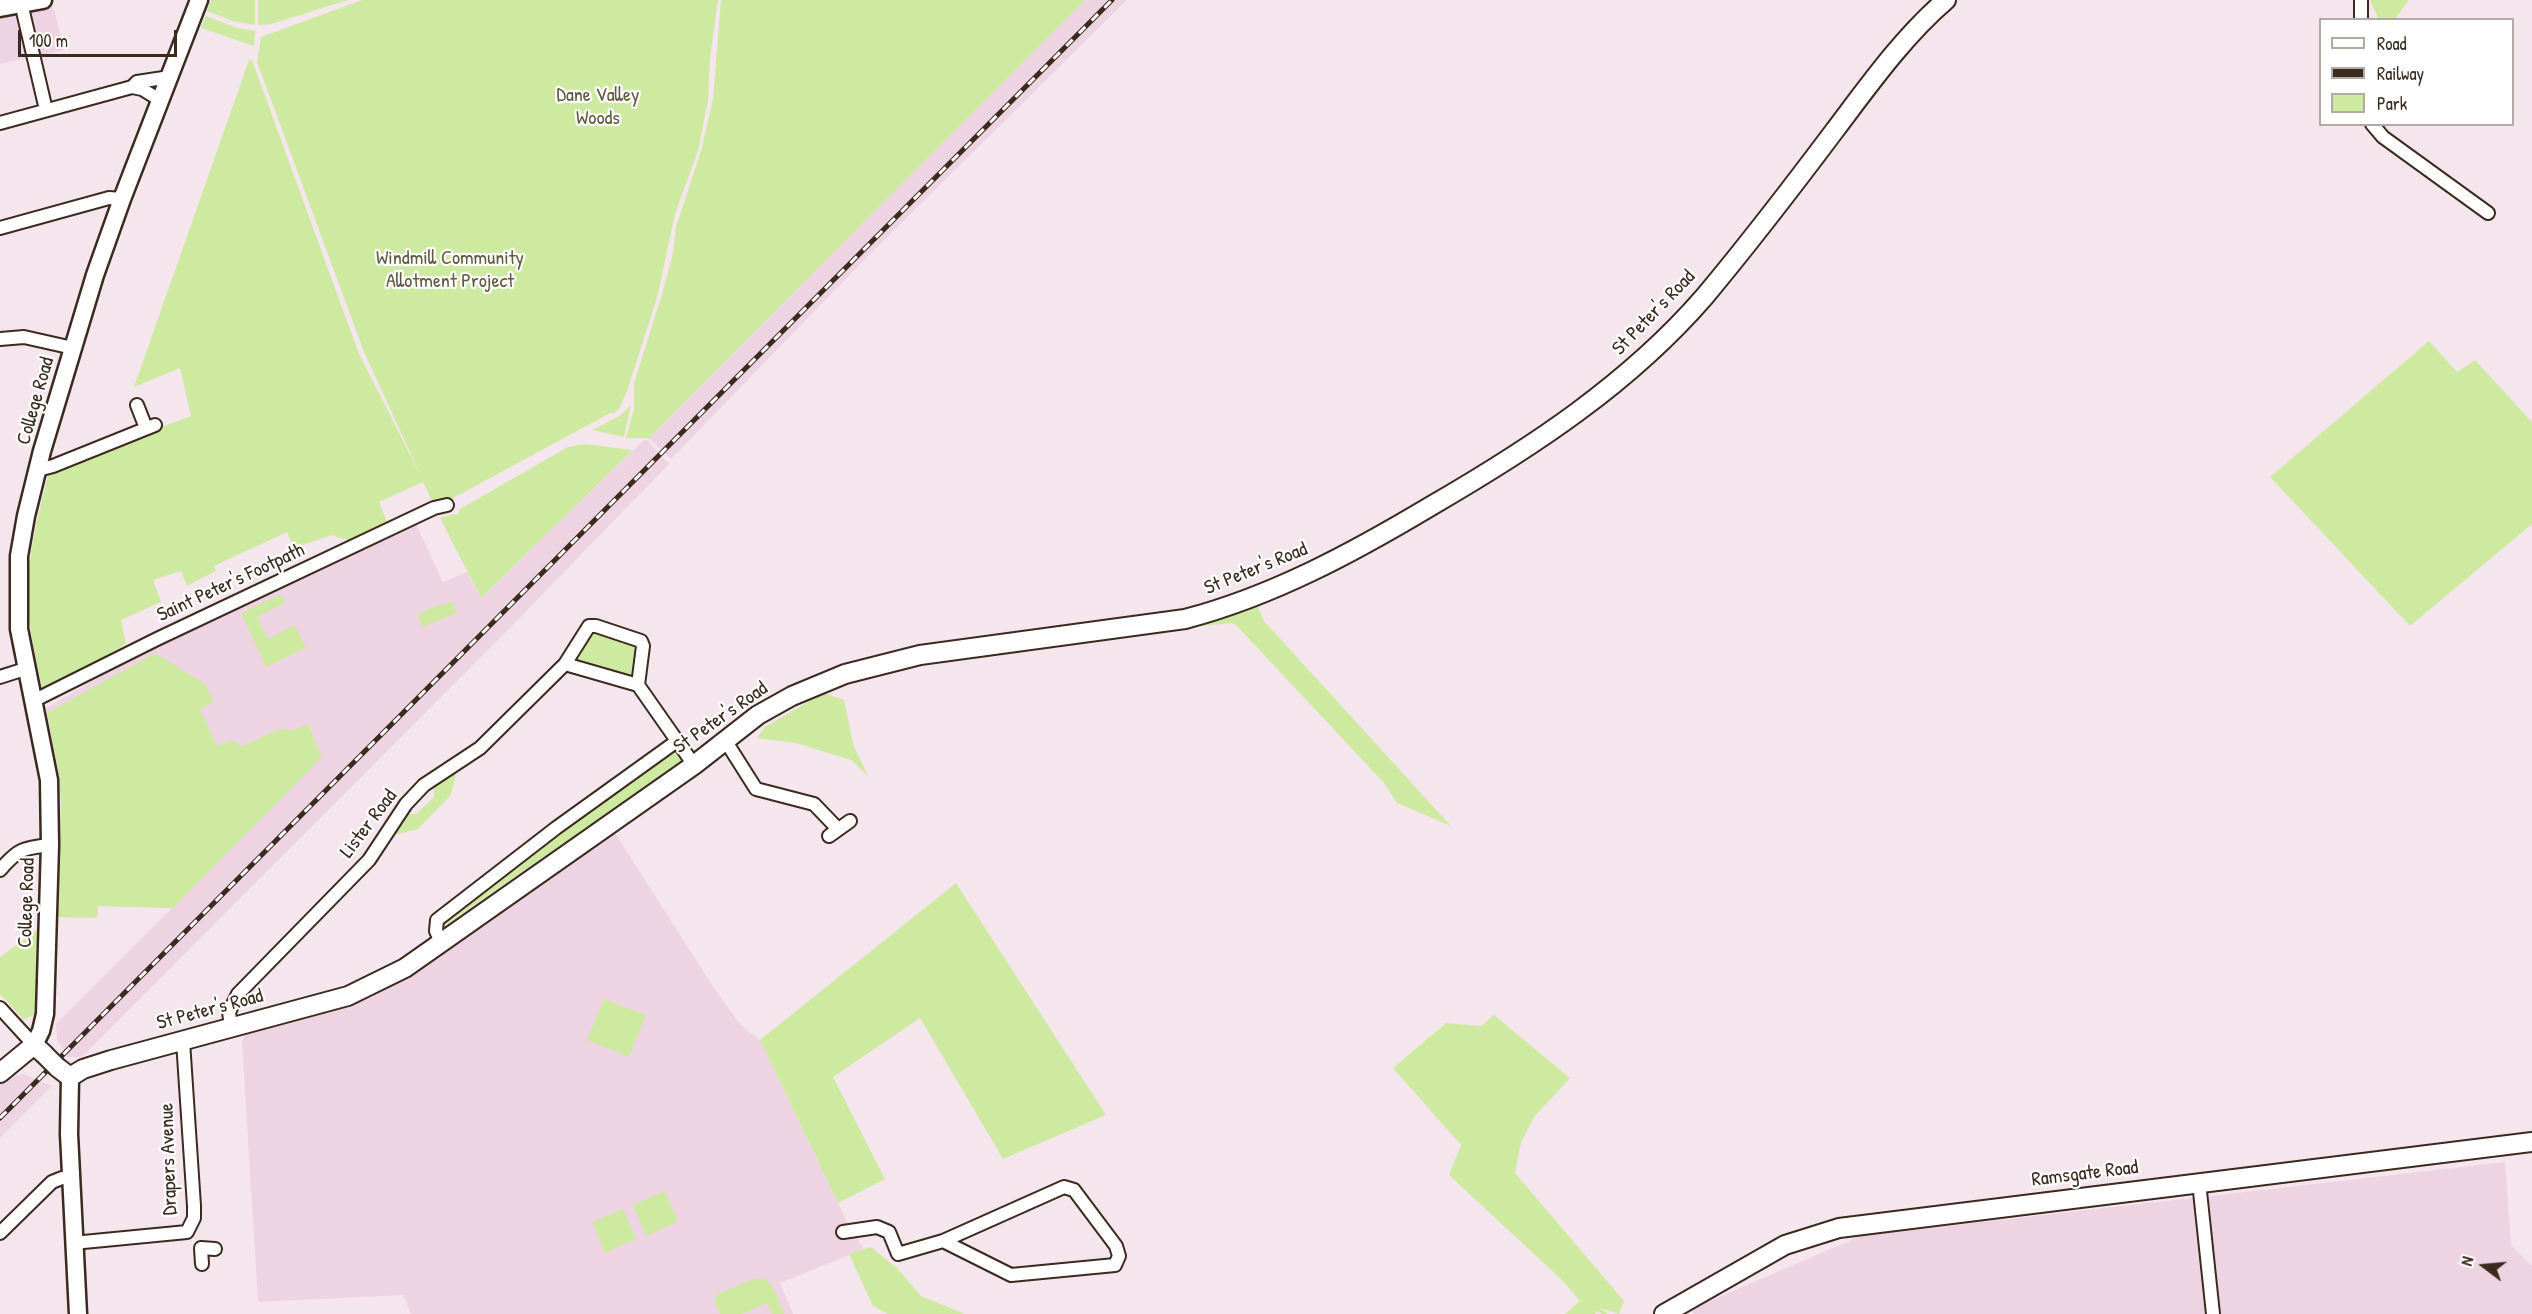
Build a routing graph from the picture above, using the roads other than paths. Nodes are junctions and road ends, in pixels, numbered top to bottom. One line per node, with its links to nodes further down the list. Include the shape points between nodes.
1 (43, 0): 5 (main road)
2 (199, 0): 8 (main road, College Road)
3 (1946, 0): 27 (main road, St Peter's Road, via 1873,81 1727,268 1661,342 1588,404 1451,495 1324,566 1226,608 1185,619 969,647 870,666 792,696 758,714)
4 (2361, 0): 7 (street)
5 (21, 3): 6 (main road); 11 (street)
6 (0, 8)
7 (2361, 18)
8 (170, 77): 9 (street, via 137,82); 10 (main road, College Road)
9 (132, 87): 10 (street); 11 (street)
10 (160, 100): 14 (main road, College Road)
11 (46, 110): 12 (street)
12 (0, 123)
13 (2374, 126): 15 (street, via 2383,137)
14 (122, 199): 16 (street, via 109,198); 18 (main road, College Road)
15 (2488, 213)
16 (0, 228)
17 (0, 339): 18 (street, via 24,338)
18 (73, 348): 20 (main road, College Road)
19 (136, 405): 20 (street, via 151,427)
20 (38, 470): 23 (main road, College Road, via 19,556 18,618)
21 (447, 505): 26 (street, Saint Peter's Footpath, via 167,634)
22 (565, 664): 25 (street); 25 (street, Lister Road, via 585,631 596,626 641,641); 35 (street, Lister Road, via 480,748 424,785 406,804 369,860 238,994 229,1012)
23 (25, 669): 24 (street); 26 (main road, College Road)
24 (0, 677)
25 (638, 685): 28 (street)
26 (33, 701): 31 (main road, College Road, via 49,780)
27 (725, 740): 29 (main road, St Peter's Road); 30 (street, via 756,789 813,804 834,833)
28 (677, 741): 29 (street); 33 (street, St Peter's Road, via 437,920)
29 (694, 765): 33 (main road, St Peter's Road)
30 (850, 821)
31 (50, 845): 32 (street, via 24,847); 37 (main road, College Road, via 45,1014)
32 (3, 861)
33 (441, 942): 35 (main road, St Peter's Road, via 405,968 348,996)
34 (0, 1008): 37 (street)
35 (231, 1027): 36 (main road, St Peter's Road)
36 (183, 1041): 38 (main road, St Peter's Road); 43 (street, Drapers Avenue, via 194,1206 194,1218)
37 (39, 1049): 38 (main road, bridge); 39 (main road)
38 (64, 1072): 41 (main road)
39 (0, 1073)
40 (2532, 1142): 42 (main road, Ramsgate Road)
41 (70, 1178): 45 (street, via 52,1182); 47 (main road)
42 (2199, 1182): 52 (main road, Ramsgate Road, via 1839,1228 1785,1245); 53 (street)
43 (187, 1232): 47 (street, Drapers Avenue); 48 (street)
44 (843, 1232): 46 (street, via 877,1227 890,1232 898,1254)
45 (0, 1233)
46 (943, 1241): 46 (street, via 1011,1275 1115,1266 1119,1256 1116,1246 1074,1190 1064,1187)
47 (73, 1243): 51 (main road)
48 (201, 1248): 49 (street); 50 (street)
49 (215, 1248)
50 (202, 1264)
51 (78, 1314)
52 (1664, 1314)
53 (2213, 1314)

